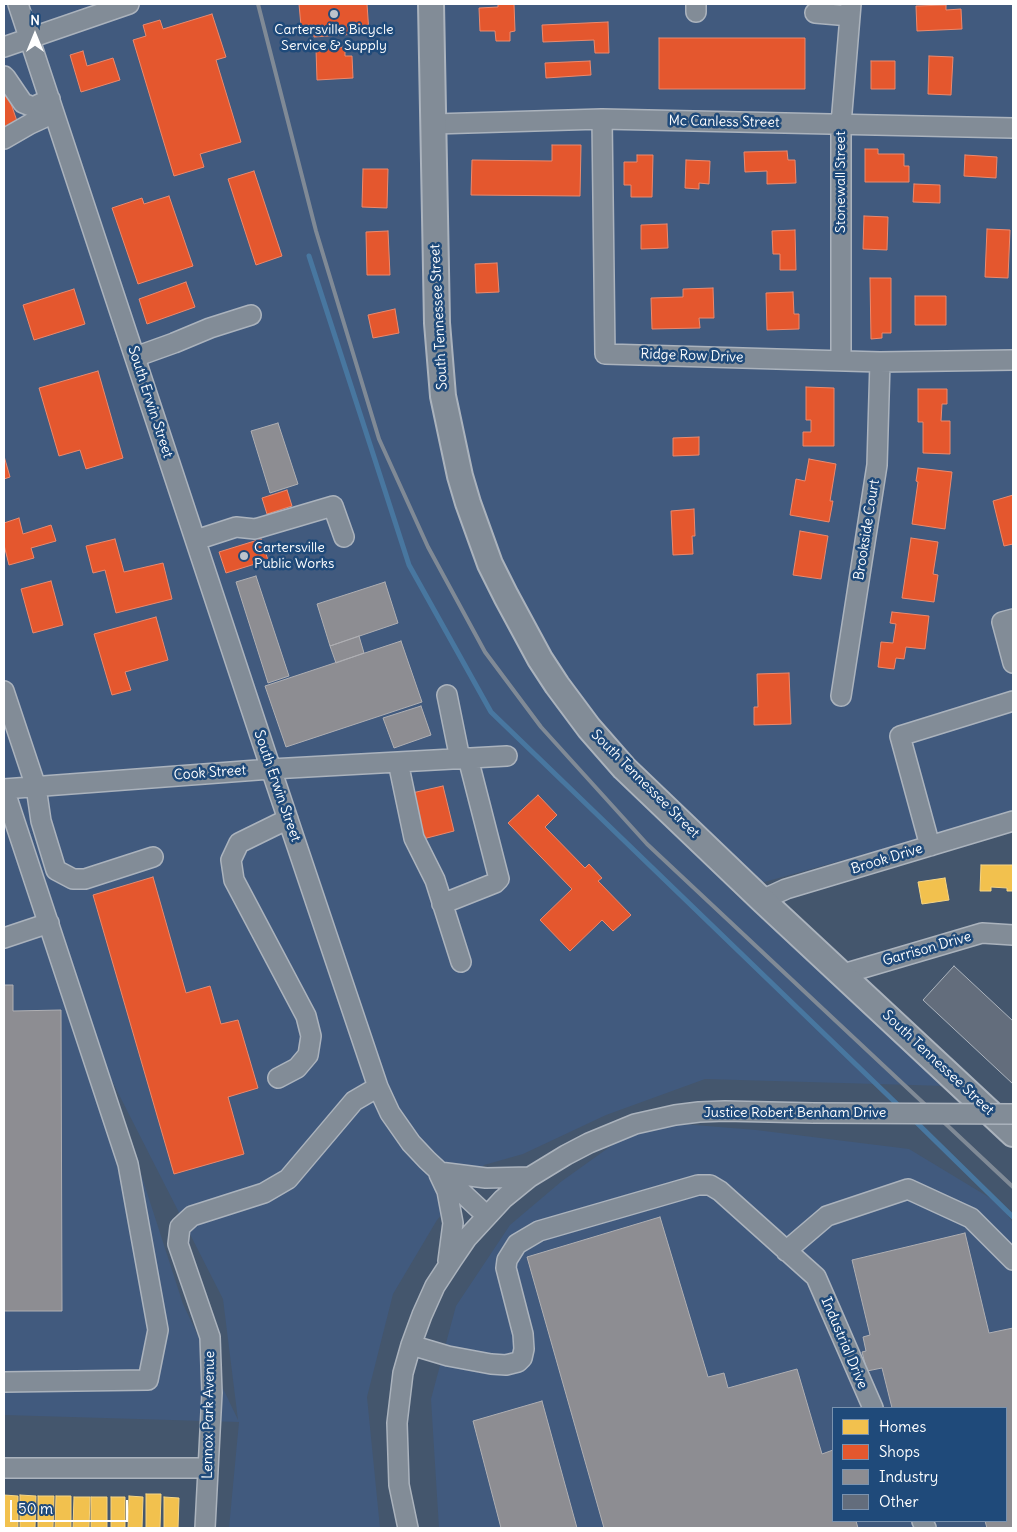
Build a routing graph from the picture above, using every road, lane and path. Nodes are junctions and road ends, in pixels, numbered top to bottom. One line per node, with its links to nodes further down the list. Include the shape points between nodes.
1 (18, 4): 6 (street, South Erwin Street)
2 (129, 4): 6 (street)
3 (431, 4): 11 (main road, South Tennessee Street)
4 (850, 10): 5 (street); 12 (street, Stonewall Street)
5 (815, 12)
6 (30, 38): 7 (street); 9 (street, South Erwin Street)
7 (4, 47)
8 (4, 76): 9 (street, via 23,103)
9 (52, 106): 14 (street); 16 (street, South Erwin Street)
10 (602, 119): 11 (street, Mc Canless Street); 12 (street, Mc Canless Street, via 651,112); 17 (street, Ridge Row Drive, via 605,354)
11 (434, 124): 38 (main road, South Tennessee Street, via 437,323 444,396 460,476 490,564 540,659 589,728 646,790)
12 (840, 124): 13 (street, Mc Canless Street); 17 (street, Stonewall Street)
13 (1013, 128)
14 (4, 139)
15 (251, 315): 16 (street)
16 (135, 357): 21 (street, South Erwin Street)
17 (841, 360): 19 (street, Ridge Row Drive)
18 (1013, 360): 19 (street, Ridge Row Drive)
19 (880, 362): 26 (street, Brookside Court, via 877,465)
20 (344, 537): 21 (street, via 333,506 256,528 236,527)
21 (196, 540): 31 (street, South Erwin Street)
22 (1013, 619): 23 (street, via 1002,622)
23 (1013, 663)
24 (4, 691): 32 (street)
25 (447, 695): 29 (street)
26 (841, 696)
27 (1013, 701): 36 (street, via 900,736)
28 (507, 756): 29 (street, Cook Street)
29 (464, 759): 30 (street, Cook Street); 39 (street, via 499,879 495,884)
30 (398, 762): 31 (street, Cook Street); 39 (street, via 414,838 435,880)
31 (271, 769): 32 (street, Cook Street); 34 (street, South Erwin Street)
32 (36, 787): 33 (street, Cook Street); 37 (street, via 41,821 56,870 73,878 85,878)
33 (4, 789): 40 (street)
34 (288, 820): 45 (street, via 239,843 231,860 234,880 306,1016 311,1036 308,1054 297,1068); 46 (street, South Erwin Street)
35 (1013, 821): 36 (street, Brook Drive)
36 (930, 846): 38 (street, Brook Drive, via 786,889)
37 (153, 857)
38 (762, 900): 44 (main road, South Tennessee Street)
39 (442, 904): 43 (street)
40 (49, 923): 42 (street); 56 (street, via 128,1164 158,1330 148,1380)
41 (1013, 935): 44 (street, Garrison Drive, via 982,933)
42 (4, 938)
43 (461, 962)
44 (842, 974): 48 (main road, South Tennessee Street)
45 (278, 1078)
46 (378, 1087): 49 (street, South Erwin Street, via 397,1126); 59 (street, Lennox Park Avenue, via 354,1101 288,1179 264,1193 192,1216 180,1227 178,1244 210,1337 212,1393)
47 (1013, 1114): 50 (street, Justice Robert Benham Drive, bridge, via 700,1112 655,1119 616,1131)
48 (1013, 1134)
49 (438, 1170): 50 (street, via 486,1178); 51 (street, South Erwin Street); 54 (street, via 453,1223)
50 (530, 1177): 51 (street, Justice Robert Benham Drive)
51 (487, 1216): 54 (street)
52 (786, 1251): 53 (street, via 827,1216 908,1188 971,1218); 55 (street, via 720,1191 710,1185 698,1185 539,1230 517,1244 506,1268 523,1334 524,1349 518,1362 491,1364); 57 (street, Industrial Drive, via 816,1277)
53 (1013, 1260)
54 (447, 1268): 55 (street, via 422,1315)
55 (411, 1345): 61 (street, via 403,1373 397,1423 399,1486)
56 (4, 1382)
57 (873, 1407)
58 (4, 1468): 59 (street)
59 (208, 1468): 60 (street, Lennox Park Avenue)
60 (205, 1528)
61 (408, 1528)

